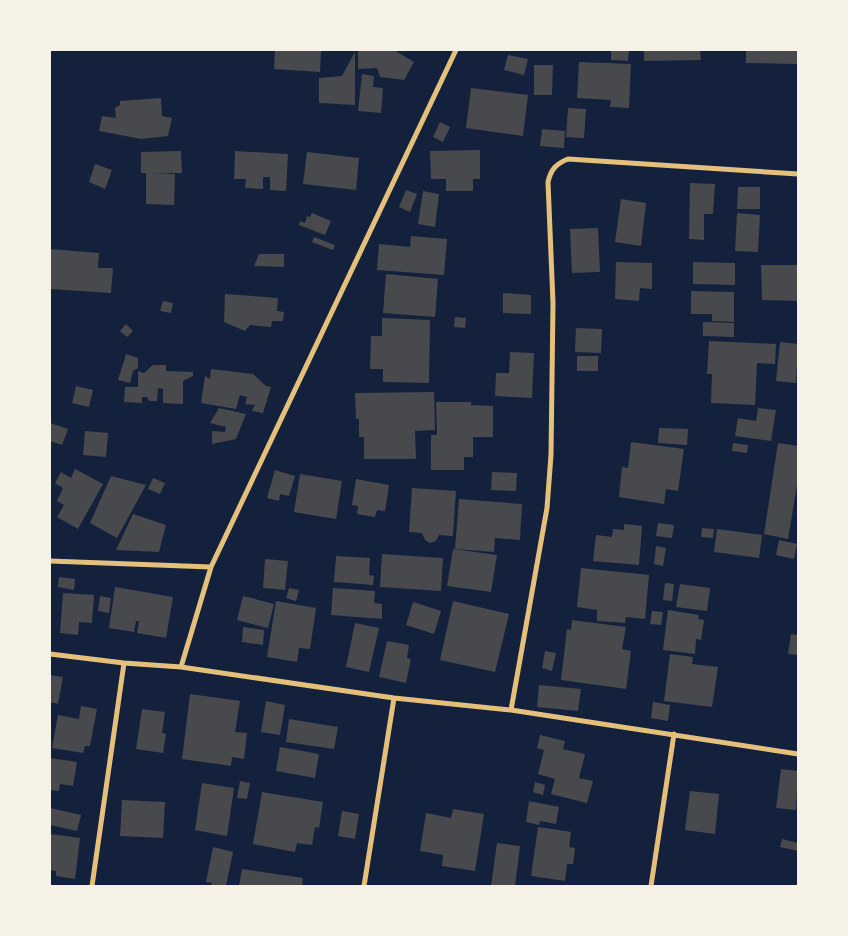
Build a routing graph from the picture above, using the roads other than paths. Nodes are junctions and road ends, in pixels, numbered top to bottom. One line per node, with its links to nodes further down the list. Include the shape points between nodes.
1 (456, 50): 4 (street)
2 (798, 174): 9 (street, via 568,159 550,172 553,371 547,508)
3 (50, 561): 4 (street)
4 (211, 567): 7 (street)
5 (50, 654): 6 (street)
6 (124, 663): 7 (street); 12 (street)
7 (181, 667): 8 (street)
8 (394, 698): 9 (street); 13 (street)
9 (511, 710): 10 (street)
10 (674, 734): 11 (street); 14 (street)
11 (798, 754)
12 (92, 886)
13 (364, 886)
14 (651, 886)

